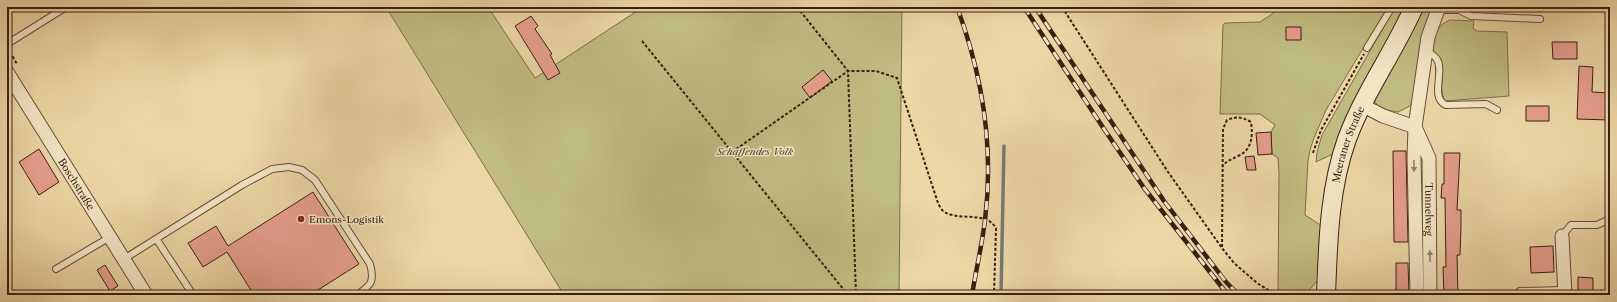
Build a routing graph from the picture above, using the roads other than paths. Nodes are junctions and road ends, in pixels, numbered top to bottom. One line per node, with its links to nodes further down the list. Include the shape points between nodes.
1 (1392, 7): 7 (lane)
2 (1414, 7): 10 (main road, Meeraner Straße)
3 (63, 9): 6 (lane)
4 (1438, 9): 5 (lane, via 1458,10 1471,16); 8 (street, Tunnelweg)
5 (1540, 19)
6 (7, 44)
7 (1367, 48)
8 (1426, 50): 11 (lane, via 1439,63 1440,101 1446,105 1486,104); 12 (street, Tunnelweg)
9 (7, 72): 15 (street, Boschstraße)
10 (1362, 106): 12 (street); 24 (main road, Meeraner Straße, via 1347,140 1335,184)
11 (1498, 110)
12 (1415, 127): 25 (street, Tunnelweg, one-way to 25); 26 (street, Tunnelweg, one-way to 12, via 1428,158)
13 (1610, 219): 14 (lane, via 1597,225 1571,225)
14 (1562, 236): 20 (street)
15 (110, 237): 17 (street, Boschstraße); 18 (lane)
16 (157, 240): 17 (lane); 22 (lane); 23 (lane, via 242,185 272,169 289,167 302,170 315,180 370,264 373,276 369,287)
17 (124, 259): 21 (street, Boschstraße)
18 (56, 270)
19 (1520, 292): 20 (lane)
20 (1565, 293)
21 (146, 295)
22 (193, 295)
23 (357, 295)
24 (1326, 295)
25 (1417, 295)
26 (1430, 295)

